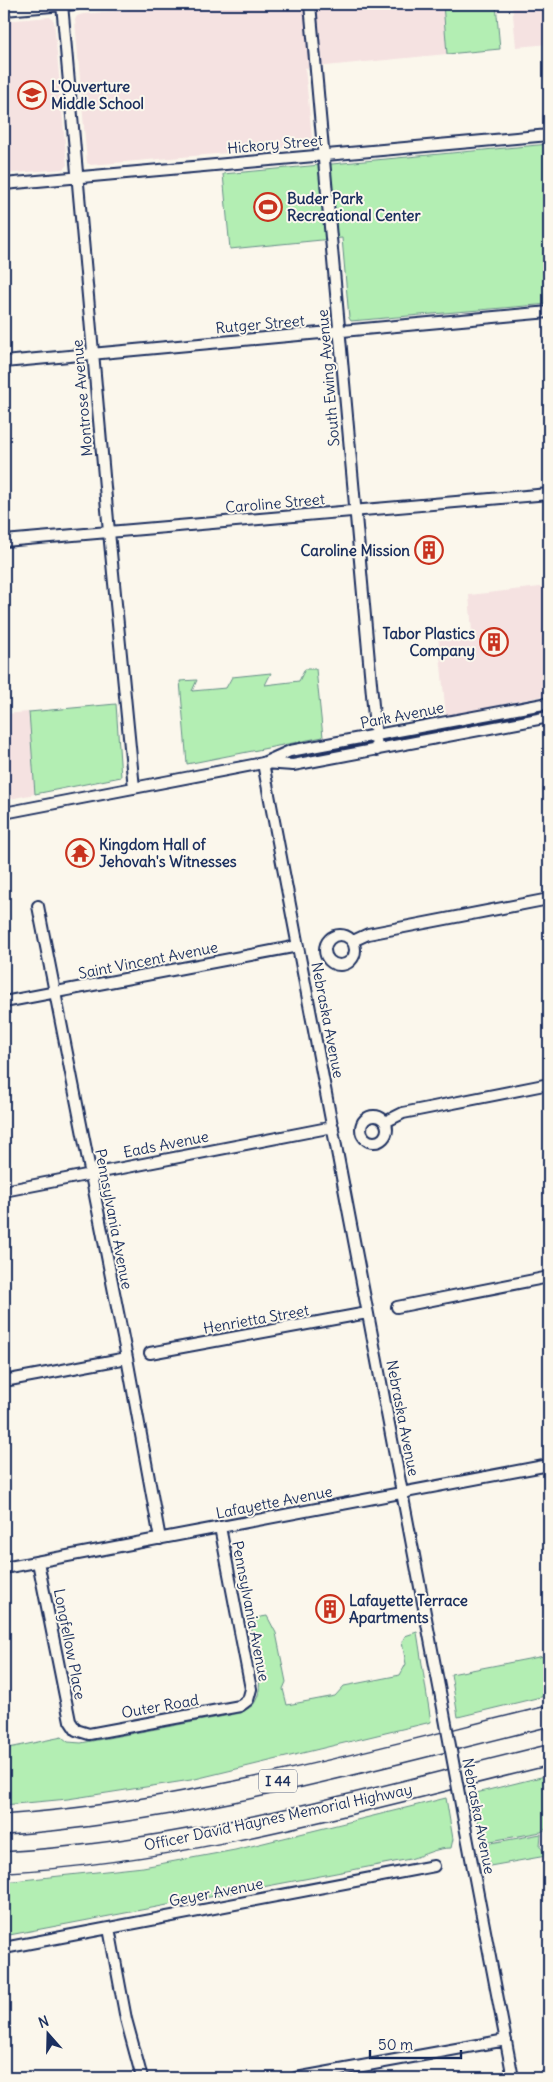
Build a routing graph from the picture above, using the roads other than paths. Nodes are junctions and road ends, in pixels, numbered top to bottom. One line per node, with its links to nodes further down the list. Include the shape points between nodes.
1 (62, 4): 2 (street); 4 (street); 7 (street, Montrose Avenue)
2 (76, 4)
3 (310, 4): 6 (street, South Ewing Avenue)
4 (4, 10)
5 (549, 135): 6 (street, Hickory Street)
6 (323, 155): 7 (street, Hickory Street); 10 (street, South Ewing Avenue)
7 (79, 177): 8 (street, Hickory Street); 11 (street, Montrose Avenue)
8 (4, 184)
9 (549, 312): 10 (street, Rutger Street)
10 (339, 332): 11 (street, Rutger Street); 14 (street, South Ewing Avenue)
11 (93, 353): 12 (street, Rutger Street); 15 (street, Montrose Avenue)
12 (4, 362)
13 (549, 494): 14 (street, Caroline Street)
14 (356, 511): 15 (street, Caroline Street); 19 (street, South Ewing Avenue)
15 (109, 532): 16 (street, Caroline Street); 22 (street, Montrose Avenue)
16 (4, 541)
17 (549, 703): 19 (street, Park Avenue)
18 (549, 718): 20 (street, Park Avenue)
19 (375, 736): 20 (street, South Ewing Avenue); 21 (street, Park Avenue, via 290,751)
20 (378, 750): 21 (street, Park Avenue, via 293,765)
21 (263, 763): 22 (street, Park Avenue); 27 (street, Nebraska Avenue)
22 (134, 788): 23 (street, Park Avenue)
23 (4, 813)
24 (549, 899): 26 (street, via 368,934)
25 (38, 906): 28 (street, Pennsylvania Avenue)
26 (353, 941)
27 (298, 946): 28 (street, Saint Vincent Avenue); 32 (street, Nebraska Avenue)
28 (55, 993): 29 (street, Saint Vincent Avenue); 33 (street, Pennsylvania Avenue)
29 (4, 1002)
30 (549, 1084): 31 (street, via 403,1113)
31 (385, 1122)
32 (333, 1127): 33 (street, Eads Avenue); 37 (street, Nebraska Avenue)
33 (90, 1175): 34 (street, Eads Avenue); 39 (street, Pennsylvania Avenue)
34 (4, 1191)
35 (549, 1277): 36 (street)
36 (397, 1308)
37 (367, 1313): 38 (street, Henrietta Street); 42 (street, Nebraska Avenue)
38 (150, 1353)
39 (127, 1358): 40 (street); 44 (street, Pennsylvania Avenue)
40 (4, 1381)
41 (549, 1465): 42 (street, Lafayette Avenue)
42 (402, 1493): 43 (street, Lafayette Avenue); 56 (street, Nebraska Avenue, bridge)
43 (220, 1527): 44 (street, Lafayette Avenue); 47 (street, Pennsylvania Avenue, via 251,1690)
44 (160, 1539): 45 (street, Lafayette Avenue)
45 (38, 1562): 46 (street, Lafayette Avenue); 49 (street, Longfellow Place, via 70,1722)
46 (4, 1568)
47 (248, 1700): 49 (street, Outer Road, via 240,1706 88,1734)
48 (549, 1716): 51 (highway, I 44, via 179,1803)
49 (76, 1730)
50 (549, 1755): 52 (highway, Officer David Haynes Memorial Highway / I 44, via 218,1833 102,1853)
51 (4, 1825)
52 (4, 1862)
53 (434, 1866): 54 (street, Geyer Avenue)
54 (109, 1928): 55 (street, Geyer Avenue); 57 (street, via 126,2020)
55 (4, 1948)
56 (506, 2040): 58 (street); 59 (street, Nebraska Avenue)
57 (142, 2078)
58 (296, 2078)
59 (513, 2078)

